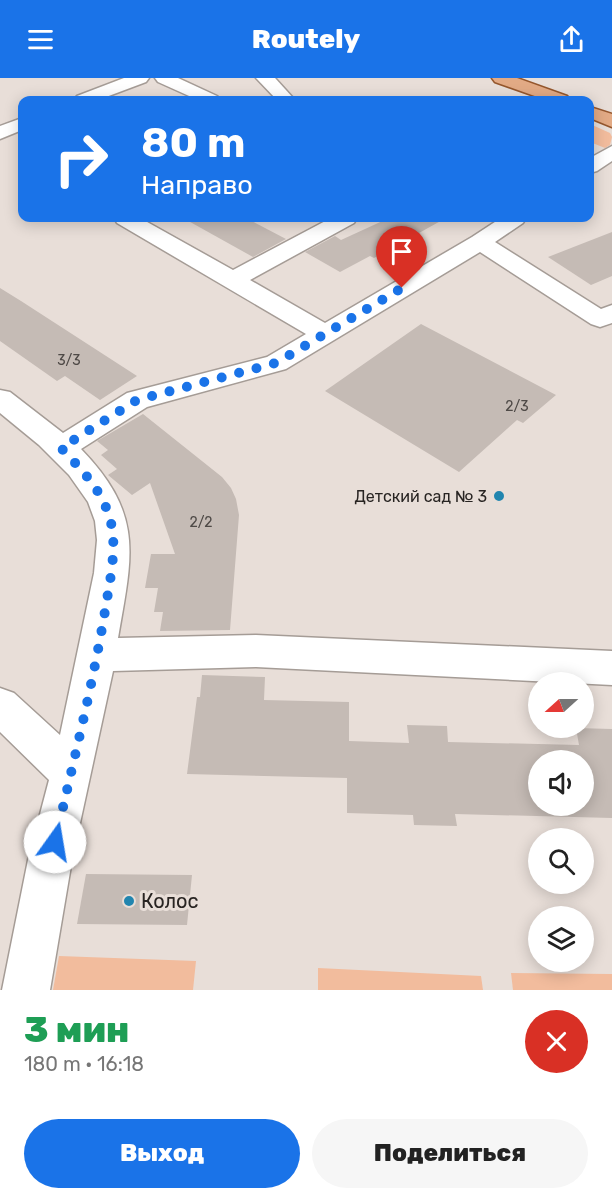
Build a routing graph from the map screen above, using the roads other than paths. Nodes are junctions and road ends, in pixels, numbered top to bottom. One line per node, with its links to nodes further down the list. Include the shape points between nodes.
1 (140, 78): 5 (lane)
2 (164, 78): 6 (lane)
3 (265, 78): 7 (lane)
4 (501, 78): 8 (main road)
5 (93, 96)
6 (202, 96)
7 (282, 96)
8 (550, 96)
9 (594, 114): 10 (main road)
10 (612, 121)
11 (18, 126): 12 (lane)
12 (0, 133)
13 (612, 152): 14 (lane)
14 (594, 164)
15 (133, 222): 19 (lane)
16 (339, 222): 19 (lane)
17 (509, 222): 18 (lane)
18 (480, 242): 20 (lane, via 600,319); 21 (lane)
19 (233, 280): 21 (lane)
20 (612, 314)
21 (325, 334): 23 (lane, via 276,363 137,400)
22 (0, 399): 23 (lane)
23 (61, 448): 24 (lane, via 88,477 112,524 112,568)
24 (98, 655): 25 (lane, via 256,651); 27 (lane)
25 (612, 668)
26 (0, 706): 27 (lane)
27 (71, 773): 28 (lane)
28 (26, 990)

